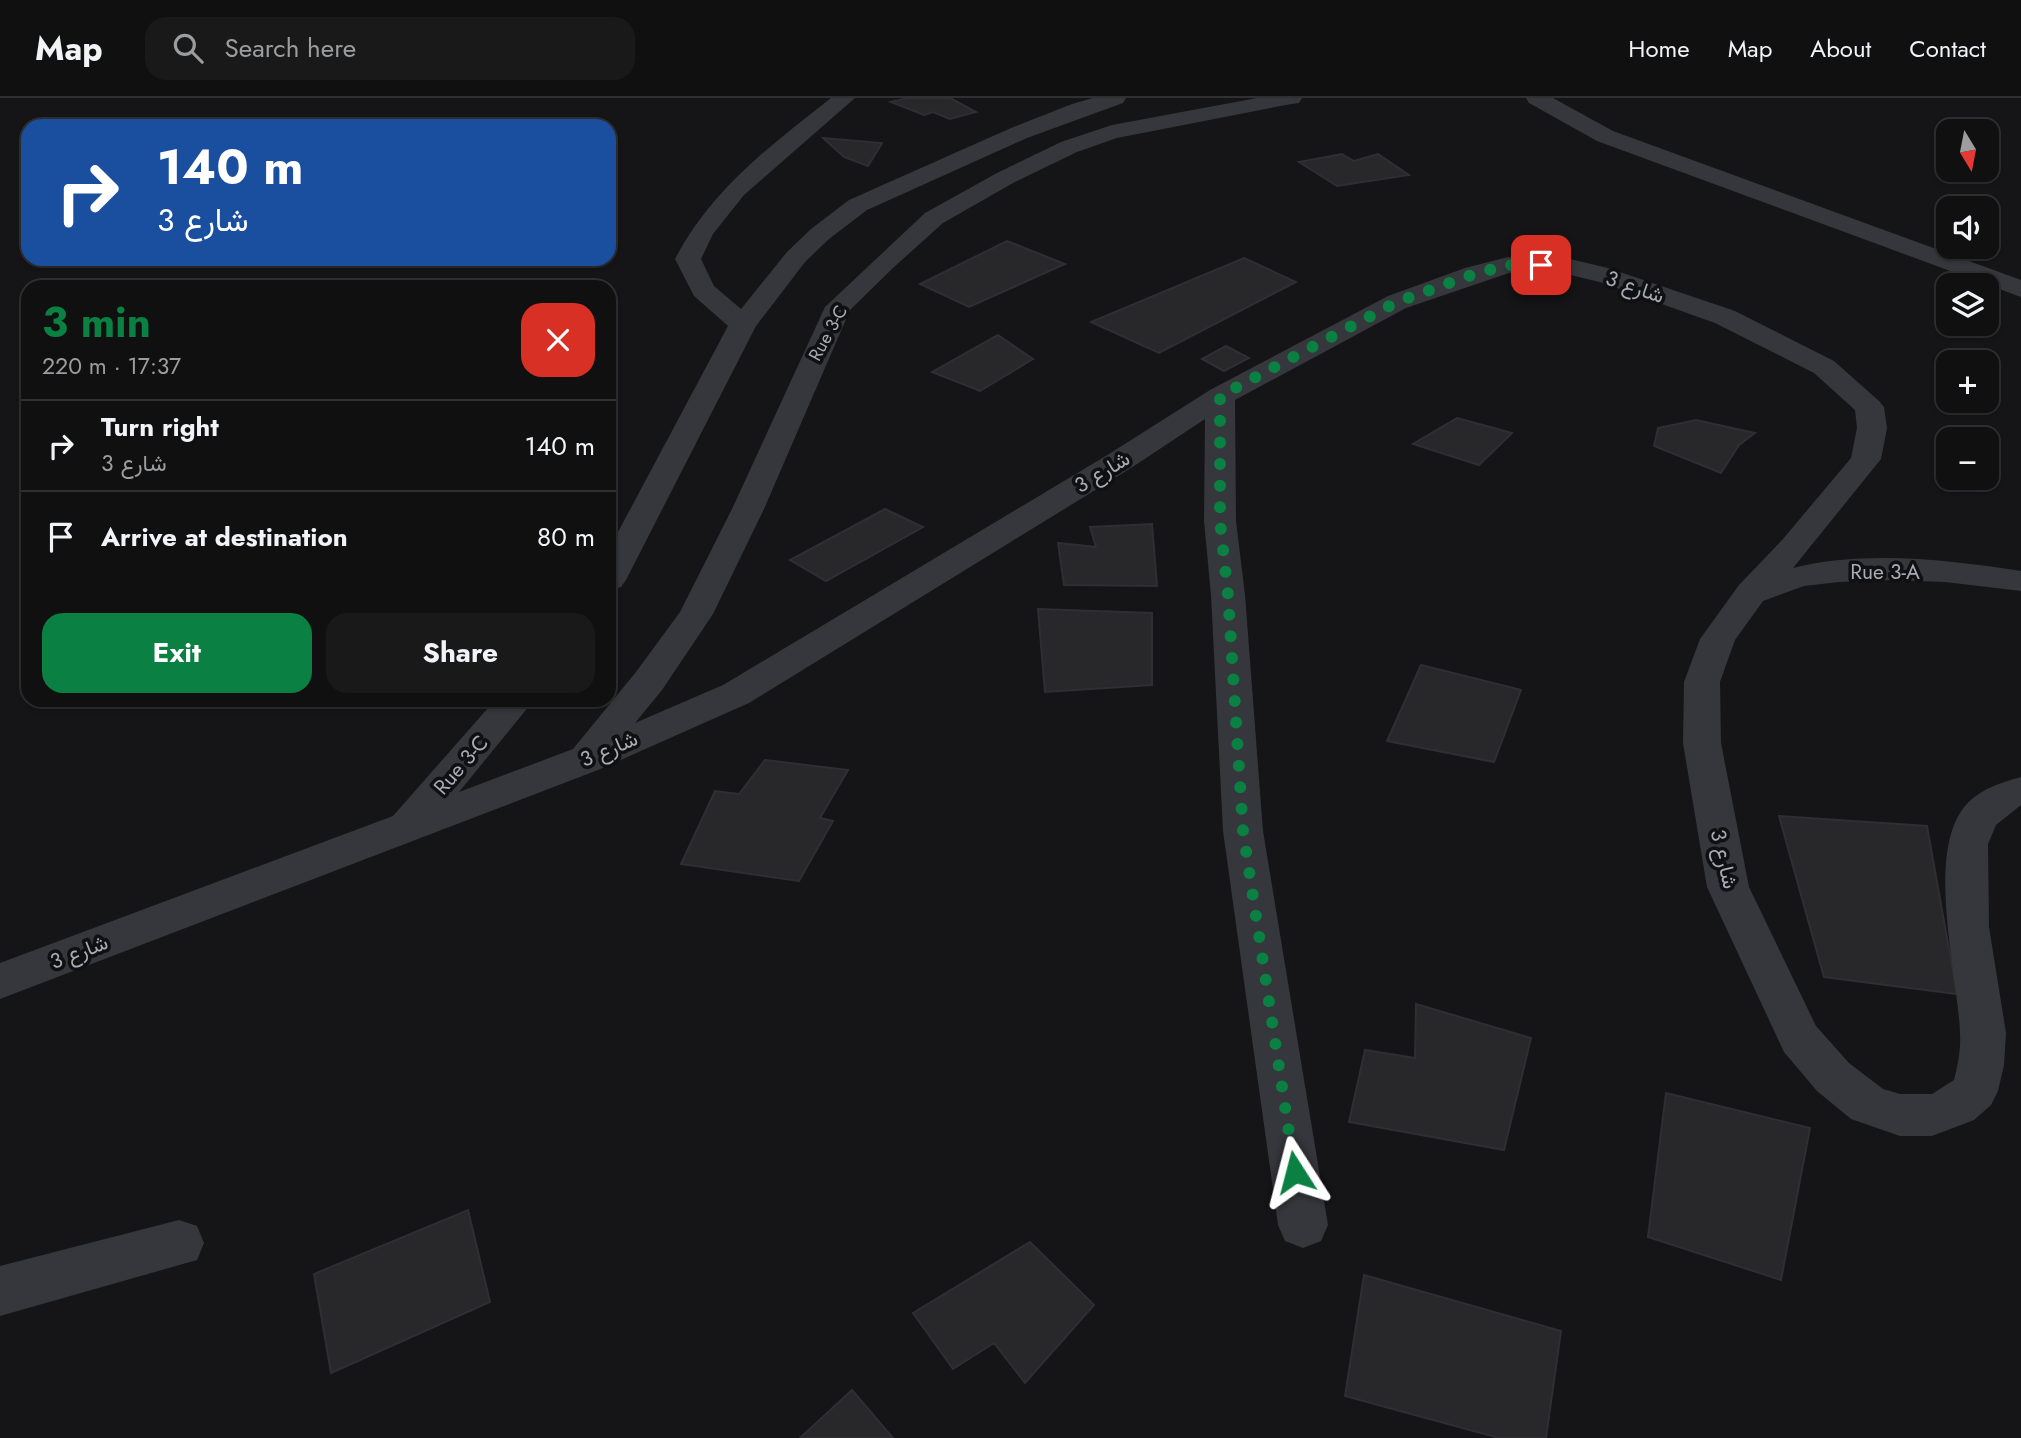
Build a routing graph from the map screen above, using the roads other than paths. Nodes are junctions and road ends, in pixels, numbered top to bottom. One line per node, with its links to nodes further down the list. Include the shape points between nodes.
1 (844, 98): 6 (street, via 747,179 699,234 688,259 703,290)
2 (1115, 98): 6 (street, via 1019,133 858,205 796,257)
3 (1291, 98): 12 (street, Rue 3-C, via 1112,132 1069,147 934,218 885,262 838,307 696,614)
4 (1537, 98): 5 (street, via 1605,136)
5 (2021, 289)
6 (743, 324): 8 (street)
7 (1220, 396): 10 (street, شارع 3, via 1397,302 1508,265 1570,267 1608,276 1725,317 1786,345 1835,375 1869,407 1872,428 1866,459); 12 (street, شارع 3, via 736,694); 16 (street, via 1220,521 1243,831)
8 (616, 567)
9 (2021, 581): 10 (street, Rue 3-A, via 1985,575 1850,572 1814,574)
10 (1751, 593): 13 (street, شارع 3, via 1718,639 1702,682 1702,743 1728,887 1801,1039 1833,1077 1868,1105 1900,1115 1932,1115 1956,1106 1975,1090 1983,1033 1968,927 1968,844 1979,817 2002,797)
11 (510, 707): 14 (street, Rue 3-C)
12 (584, 760): 14 (street, شارع 3)
13 (2021, 792)
14 (404, 830): 15 (street, شارع 3)
15 (0, 981)
16 (1303, 1225)
17 (179, 1243): 18 (street)
18 (0, 1291)

